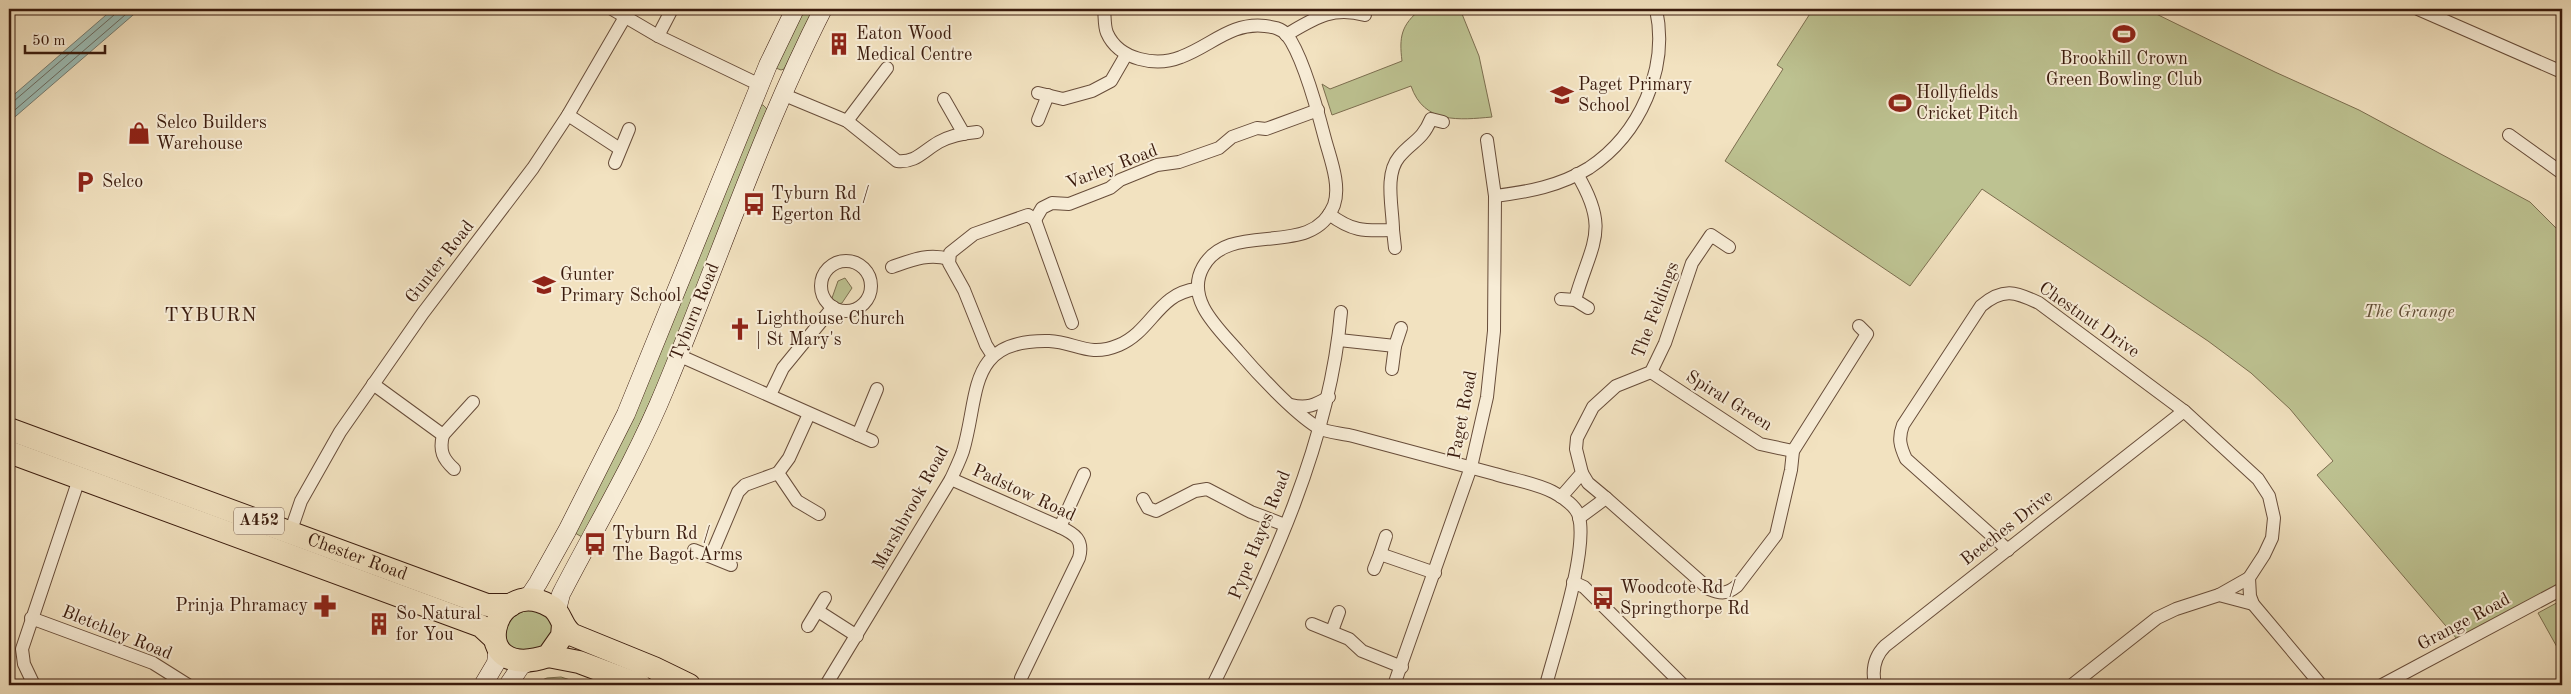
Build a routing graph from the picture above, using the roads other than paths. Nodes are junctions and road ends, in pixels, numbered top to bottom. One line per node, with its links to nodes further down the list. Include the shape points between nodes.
1 (612, 9): 10 (street)
2 (672, 9): 12 (street)
3 (795, 9): 16 (main road, Tyburn Road)
4 (823, 9): 17 (main road, Tyburn Road)
5 (1104, 9): 13 (street, via 1106,31)
6 (1656, 9): 32 (street, via 1659,45 1646,100 1613,148)
7 (2418, 9): 15 (street)
8 (1333, 10): 9 (street); 11 (street)
9 (1365, 15)
10 (625, 17): 12 (street); 20 (street, Gunter Road)
11 (1283, 32): 13 (street, via 1250,24 1230,30 1183,57 1166,62 1143,60); 19 (street)
12 (658, 36): 16 (street)
13 (1126, 54): 22 (street, via 1111,81 1092,91 1063,99 1043,94)
14 (887, 68): 23 (street)
15 (2562, 72)
16 (760, 85): 17 (main road); 102 (main road, Tyburn Road, via 626,414 538,583 530,595)
17 (782, 94): 23 (street); 52 (main road, Tyburn Road)
18 (944, 99): 26 (street)
19 (1318, 110): 34 (street, via 1335,182 1336,197); 35 (street, Varley Road, via 1266,129 1257,128 1232,137 1219,148 1179,162 1157,165 1069,204 1052,203 1042,208)
20 (568, 115): 29 (street); 56 (street, Gunter Road, via 533,168 422,313)
21 (1432, 117): 36 (street, via 1419,140 1399,157 1393,167)
22 (1038, 120)
23 (847, 121): 26 (street, via 897,161 908,162 939,142)
24 (628, 129): 29 (street)
25 (977, 132): 26 (street)
26 (964, 134)
27 (2509, 135): 31 (street)
28 (1487, 140): 33 (street, Paget Road)
29 (620, 149): 30 (street)
30 (615, 163)
31 (2562, 173)
32 (1577, 174): 33 (street, via 1542,188); 43 (street, via 1594,209 1597,227 1594,248)
33 (1495, 196): 72 (street, Paget Road, via 1494,331 1487,397)
34 (1329, 214): 36 (street, via 1351,228 1363,231); 41 (street, via 1320,224 1300,235 1242,242 1214,254 1199,274)
35 (1036, 220): 39 (street, via 1028,215 974,234 950,253); 47 (street, via 1050,279)
36 (1394, 230): 38 (street)
37 (1729, 247): 55 (street, The Feldings, via 1711,235 1692,263 1665,343)
38 (1395, 248)
39 (948, 259): 40 (street, via 922,256); 53 (street)
40 (892, 267)
41 (1197, 289): 53 (street, via 1172,296 1142,330 1117,346 1089,351 1049,341 1013,346); 61 (street, via 1209,317 1240,354)
42 (1561, 299): 43 (street)
43 (1576, 300): 45 (street)
44 (833, 307): 58 (street, via 783,368)
45 (1588, 308)
46 (1341, 312): 50 (street, Pype Hayes Road)
47 (1072, 323)
48 (1859, 326): 69 (street, via 1867,334)
49 (1401, 328): 51 (street)
50 (1339, 340): 51 (street); 59 (street, Pype Hayes Road)
51 (1396, 346): 54 (street)
52 (678, 355): 58 (street); 107 (main road, Tyburn Road, via 650,422 561,594)
53 (993, 356): 78 (street, Marshbrook Road, via 984,364 978,379 963,452)
54 (1392, 370)
55 (1651, 372): 69 (street, Spiral Green, via 1760,444); 75 (street, The Feldings, via 1616,386 1593,407 1577,438 1576,449)
56 (373, 384): 66 (street); 88 (street, Gunter Road, via 340,432 306,492)
57 (877, 389): 67 (street)
58 (770, 395): 63 (street)
59 (1328, 397): 61 (street, via 1303,408); 65 (street, Pype Hayes Road)
60 (473, 402): 66 (street)
61 (1291, 405): 65 (street)
62 (2184, 411): 91 (street, Beeches Drive); 91 (street, Chestnut Drive, via 2040,303 2016,292 1989,298 1980,306 1899,436 1906,459); 97 (street, Chestnut Drive, via 2258,478 2269,496 2274,518 2272,538)
63 (809, 414): 67 (street); 74 (street, via 789,458)
64 (9, 429): 71 (highway, Chester Road / A452)
65 (1319, 429): 72 (street); 86 (street, Pype Hayes Road)
66 (443, 435): 73 (street, via 443,459)
67 (858, 435): 68 (street)
68 (872, 441)
69 (1792, 451): 81 (street, via 1791,470 1776,535 1737,586 1720,594 1685,569)
70 (9, 452): 77 (highway, Chester Road / A452)
71 (86, 457): 77 (highway); 79 (highway, Chester Road / A452)
72 (1470, 467): 80 (street); 96 (street, Paget Road)
73 (454, 469)
74 (778, 473): 84 (street, via 797,501); 93 (street, via 745,485 738,492)
75 (1582, 473): 80 (street); 81 (street, via 1588,483)
76 (1084, 474): 87 (street)
77 (79, 479): 83 (highway, Chester Road / A452); 106 (street)
78 (951, 479): 87 (street, Padstow Road); 111 (street, Marshbrook Road)
79 (178, 492): 83 (highway); 88 (highway, Chester Road / A452)
80 (1561, 497): 85 (street, via 1576,510)
81 (1606, 498): 85 (street)
82 (1144, 499): 86 (street, via 1148,508 1156,510 1206,484 1251,512)
83 (170, 512): 112 (highway, Chester Road / A452, via 482,626)
84 (819, 514)
85 (1579, 518): 98 (street, via 1580,541)
86 (1285, 525): 123 (street, Pype Hayes Road, via 1266,576)
87 (1060, 527): 115 (street, Padstow Road, via 1077,537 1081,553)
88 (290, 533): 102 (highway, Chester Road / A452, via 487,605)
89 (1386, 536): 92 (street)
90 (694, 550): 93 (street)
91 (2008, 550): 127 (street, Beeches Drive, via 1879,652 1873,674)
92 (1380, 554): 95 (street); 96 (street)
93 (711, 556): 94 (street)
94 (731, 565)
95 (1374, 569)
96 (1436, 573): 114 (street, Paget Road)
97 (2249, 578): 100 (street); 103 (street)
98 (1573, 582): 125 (street); 126 (street, via 1584,587)
99 (2562, 589): 130 (street, Grange Road)
100 (2219, 595): 103 (street); 128 (street, via 2157,618)
101 (825, 598): 104 (street)
102 (515, 603): 107 (highway, via 540,602); 112 (highway, via 496,623)
103 (2253, 604): 129 (street)
104 (818, 611): 109 (street); 111 (street)
105 (1338, 612): 110 (street)
106 (31, 618): 116 (street, via 21,653); 117 (street, Bletchley Road, via 153,663)
107 (560, 618): 113 (highway, via 562,636); 121 (highway, via 573,635)
108 (1312, 624): 110 (street)
109 (808, 626)
110 (1332, 631): 114 (street, via 1349,639 1362,651)
111 (857, 636): 122 (street, Marshbrook Road)
112 (496, 642): 113 (highway, via 508,658); 118 (main road, via 496,663)
113 (539, 659): 119 (main road, via 521,666); 120 (highway, via 579,662)
114 (1402, 667): 124 (street, Paget Road)
115 (1021, 678)
116 (34, 685)
117 (188, 685)
118 (483, 685)
119 (508, 685)
120 (640, 685)
121 (689, 685)
122 (826, 685)
123 (1213, 685)
124 (1394, 685)
125 (1546, 685)
126 (1682, 685)
127 (1875, 685)
128 (2072, 685)
129 (2321, 685)
130 (2382, 685)

